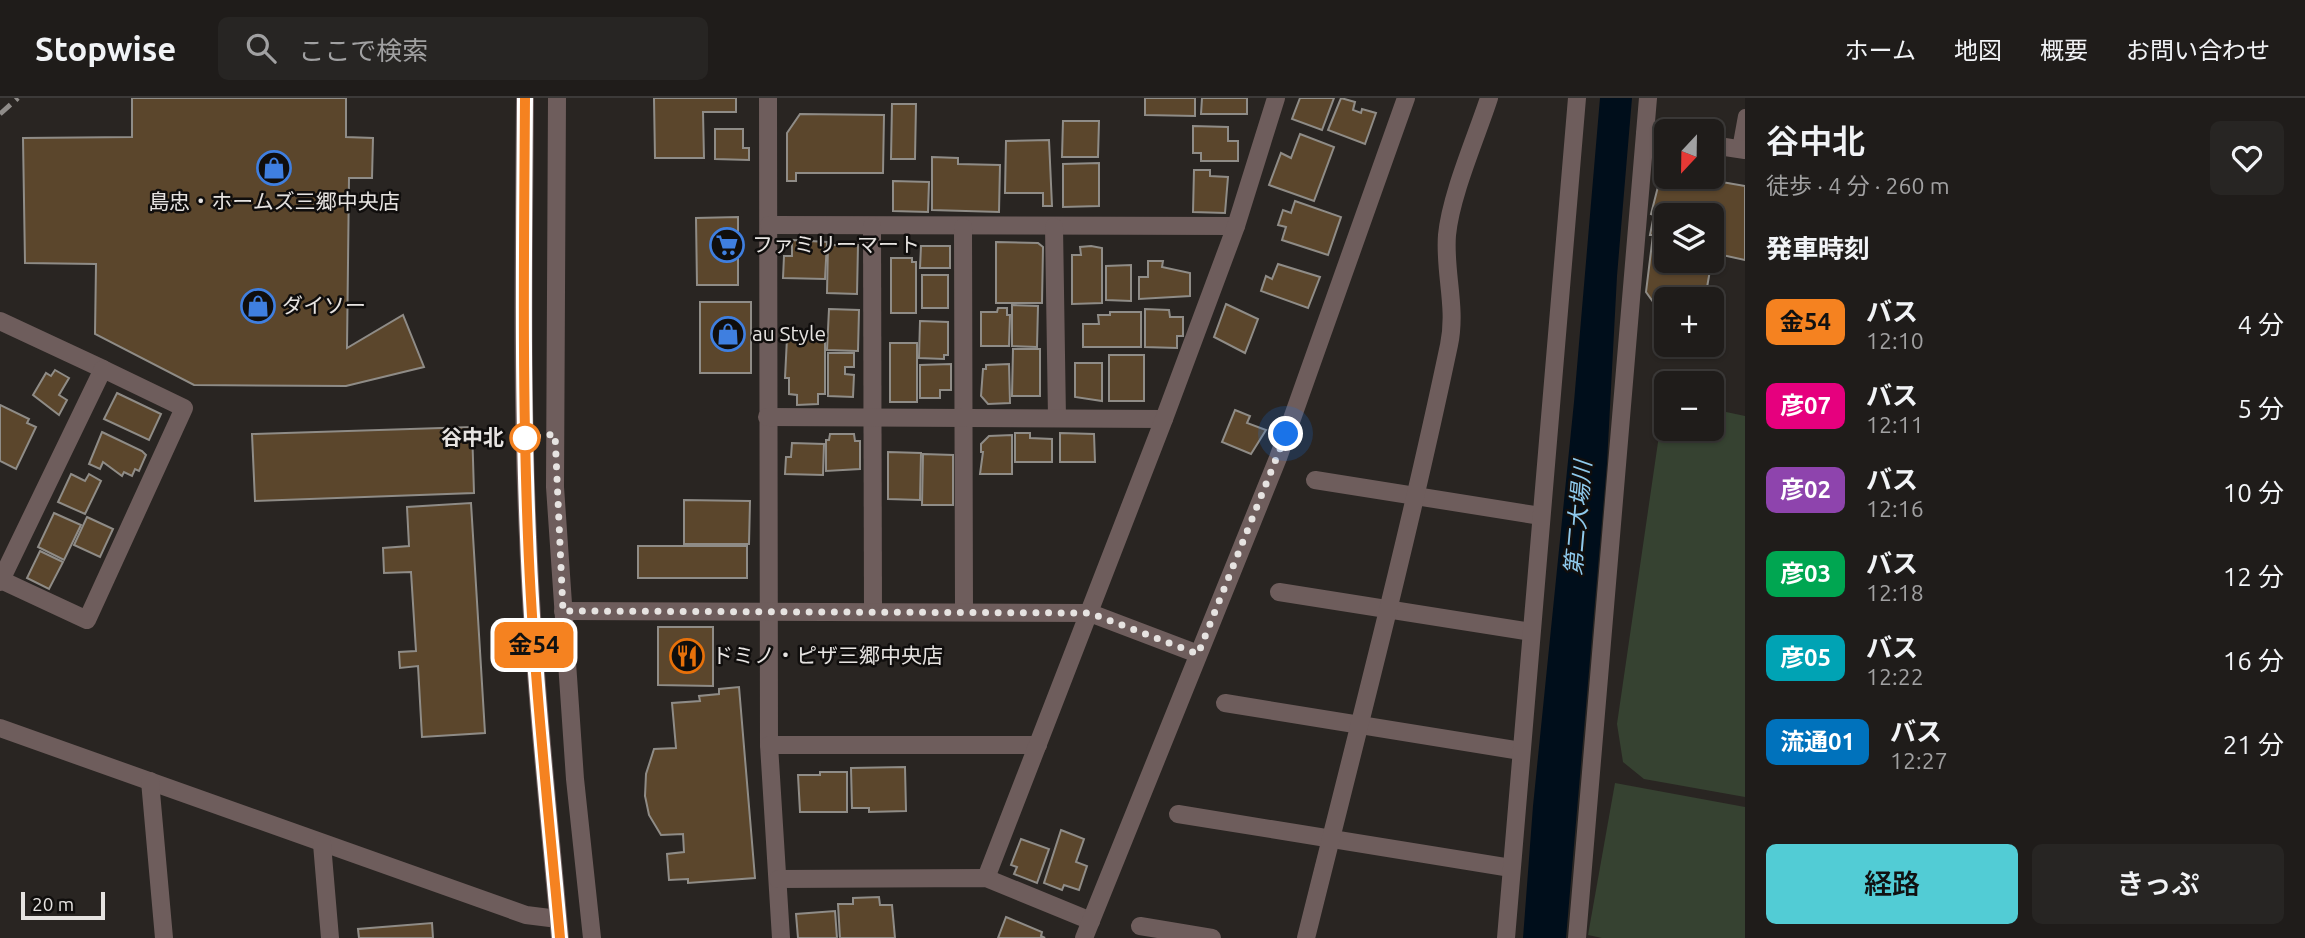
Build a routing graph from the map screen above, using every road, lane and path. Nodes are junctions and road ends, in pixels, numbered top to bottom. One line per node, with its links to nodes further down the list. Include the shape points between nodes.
1 (525, 98): 52 (street, via 528,537 536,685)
2 (557, 98): 32 (street, via 555,487)
3 (768, 98): 14 (street)
4 (1276, 98): 16 (street)
5 (1406, 98): 38 (street, via 1278,458)
6 (1489, 98): 27 (street, via 1449,220 1446,255 1452,332)
7 (1577, 98): 28 (street)
8 (1648, 98): 10 (street)
9 (1745, 116): 13 (lane)
10 (1645, 134): 11 (street); 63 (street)
11 (1654, 136)
12 (1724, 147): 13 (street)
13 (1742, 150)
14 (769, 225): 15 (street); 21 (street)
15 (872, 226): 17 (street); 22 (street)
16 (1236, 226): 18 (street); 25 (street)
17 (963, 227): 18 (street); 23 (street)
18 (1054, 227): 24 (street)
19 (0, 320): 20 (street)
20 (103, 369): 29 (street); 29 (street, via 184,408 87,620)
21 (767, 417): 22 (street); 35 (street)
22 (873, 418): 23 (street); 33 (street)
23 (964, 418): 24 (street); 34 (street)
24 (1058, 418): 25 (street)
25 (1164, 419): 36 (street)
26 (1315, 480): 27 (street)
27 (1415, 496): 28 (street); 31 (street)
28 (1541, 516): 37 (street)
29 (0, 581)
30 (1279, 592): 31 (street)
31 (1388, 610): 37 (street); 40 (street)
32 (563, 611): 35 (street); 58 (street)
33 (873, 611): 34 (street); 35 (street)
34 (964, 611): 36 (street)
35 (767, 613): 42 (street)
36 (1090, 613): 38 (street); 43 (street)
37 (1531, 632): 44 (street)
38 (1198, 654): 54 (street)
39 (1225, 703): 40 (street)
40 (1358, 724): 44 (street); 47 (street)
41 (0, 728): 45 (street)
42 (769, 745): 43 (street); 51 (street)
43 (1038, 745): 50 (street)
44 (1521, 751): 49 (street)
45 (149, 781): 48 (street); 55 (street)
46 (1178, 814): 47 (street)
47 (1331, 838): 49 (street); 61 (street)
48 (322, 844): 52 (street, via 526,915); 56 (street)
49 (1511, 868): 62 (street)
50 (986, 878): 51 (street); 54 (street)
51 (778, 879): 59 (street)
52 (558, 919): 57 (street)
53 (1140, 926): 60 (street)
54 (1087, 930)
55 (164, 938)
56 (330, 938)
57 (560, 938)
58 (592, 938)
59 (781, 938)
60 (1212, 938)
61 (1306, 938)
62 (1506, 938)
63 (1577, 938)

